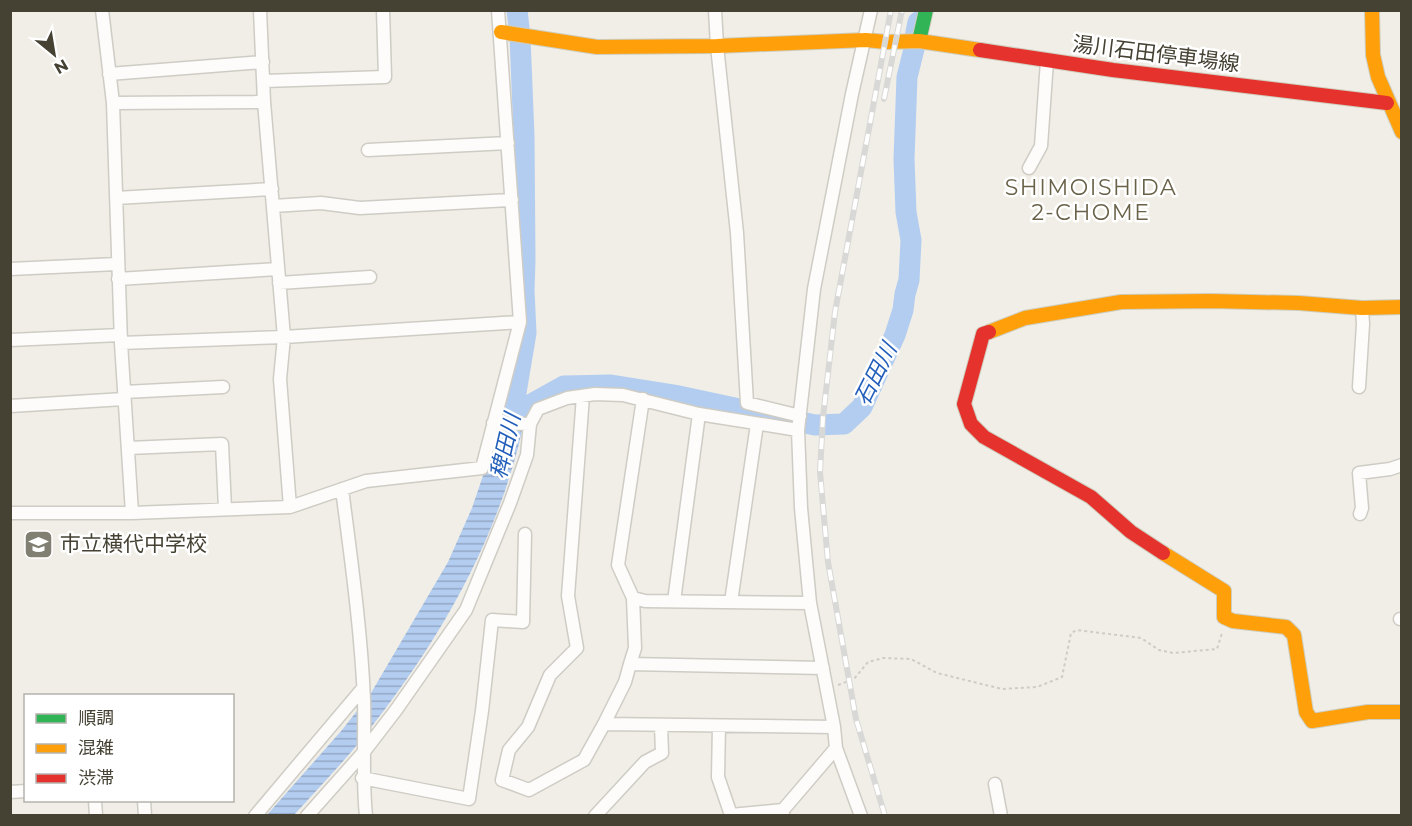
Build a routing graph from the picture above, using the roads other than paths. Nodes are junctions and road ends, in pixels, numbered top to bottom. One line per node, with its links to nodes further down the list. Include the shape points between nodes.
1 (102, 10): 15 (street)
2 (260, 10): 14 (street)
3 (383, 10): 16 (street, via 385,77)
4 (498, 10): 9 (street)
5 (715, 10): 12 (street)
6 (871, 10): 10 (street)
7 (926, 10): 11 (street)
8 (1372, 10): 19 (street, via 1372,55)
9 (501, 32): 12 (street, 湯川石田停車場線, via 597,47); 21 (street)
10 (866, 40): 11 (street, 湯川石田停車場線); 12 (street, 湯川石田停車場線); 47 (street, via 814,289)
11 (919, 41): 13 (street, 湯川石田停車場線)
12 (717, 46): 47 (street, via 737,233 747,403)
13 (1047, 61): 19 (street, 湯川石田停車場線); 23 (street, via 1041,146)
14 (262, 62): 15 (street); 16 (street)
15 (110, 74): 18 (street)
16 (264, 81): 17 (street)
17 (264, 102): 18 (street); 24 (street)
18 (113, 103): 25 (street)
19 (1387, 103): 20 (street)
20 (1401, 132)
21 (508, 143): 22 (street); 26 (street)
22 (368, 150)
23 (1029, 168)
24 (272, 189): 25 (street); 27 (street)
25 (116, 198): 28 (street)
26 (512, 200): 27 (street, via 360,208 321,203); 36 (street)
27 (273, 206): 30 (street)
28 (117, 264): 29 (street); 32 (street)
29 (10, 269)
30 (278, 269): 32 (street); 33 (street)
31 (370, 277): 33 (street)
32 (118, 279): 38 (street)
33 (279, 283): 37 (street)
34 (1401, 307): 35 (street)
35 (1362, 309): 41 (street); 68 (street, via 1299,303 1121,302 1025,318 983,334 964,404 971,424 984,437 1090,497 1131,532 1224,591 1224,617 1286,627 1294,636 1306,712 1312,721 1368,712)
36 (520, 322): 37 (street); 48 (street)
37 (284, 337): 38 (street); 55 (street, via 280,379)
38 (120, 339): 39 (street); 42 (street)
39 (10, 340)
40 (223, 387): 42 (street)
41 (1359, 387)
42 (124, 396): 45 (street); 52 (street)
43 (583, 396): 44 (street); 49 (street, via 538,408); 69 (street, via 568,596 577,648 550,675 528,727 509,750 502,780 529,790 584,760)
44 (644, 399): 46 (street); 61 (street, via 618,565)
45 (10, 406)
46 (699, 414): 50 (street); 62 (street)
47 (800, 416): 51 (street)
48 (493, 423): 49 (street); 54 (street, via 482,468 366,481)
49 (530, 424): 74 (street, via 526,455 510,503 466,610)
50 (757, 424): 51 (street); 63 (street)
51 (798, 430): 64 (street)
52 (128, 448): 56 (street, via 222,444); 58 (street)
53 (1401, 465): 59 (street, via 1359,473)
54 (342, 489): 55 (street); 67 (street)
55 (290, 507): 56 (street)
56 (225, 509): 58 (street)
57 (10, 513): 58 (street)
58 (132, 513)
59 (1360, 514)
60 (525, 534): 75 (street, via 523,622 492,620 469,799)
61 (633, 598): 62 (street); 65 (street, via 635,648)
62 (674, 602): 63 (street)
63 (730, 602): 64 (street)
64 (810, 603): 66 (street)
65 (630, 664): 66 (street); 69 (street)
66 (823, 668): 72 (street)
67 (363, 693): 74 (street); 78 (street)
68 (1401, 712)
69 (604, 724): 70 (street)
70 (661, 725): 71 (street); 81 (street, via 662,753 645,762)
71 (720, 726): 72 (street); 77 (street, via 718,777 731,815)
72 (834, 727): 73 (street)
73 (836, 747): 77 (street); 82 (street)
74 (363, 750): 75 (street); 79 (street)
75 (362, 778): 80 (street)
76 (994, 784): 83 (street)
77 (783, 813)
78 (255, 816)
79 (307, 816)
80 (366, 816)
81 (595, 816)
82 (861, 816)
83 (1001, 816)

